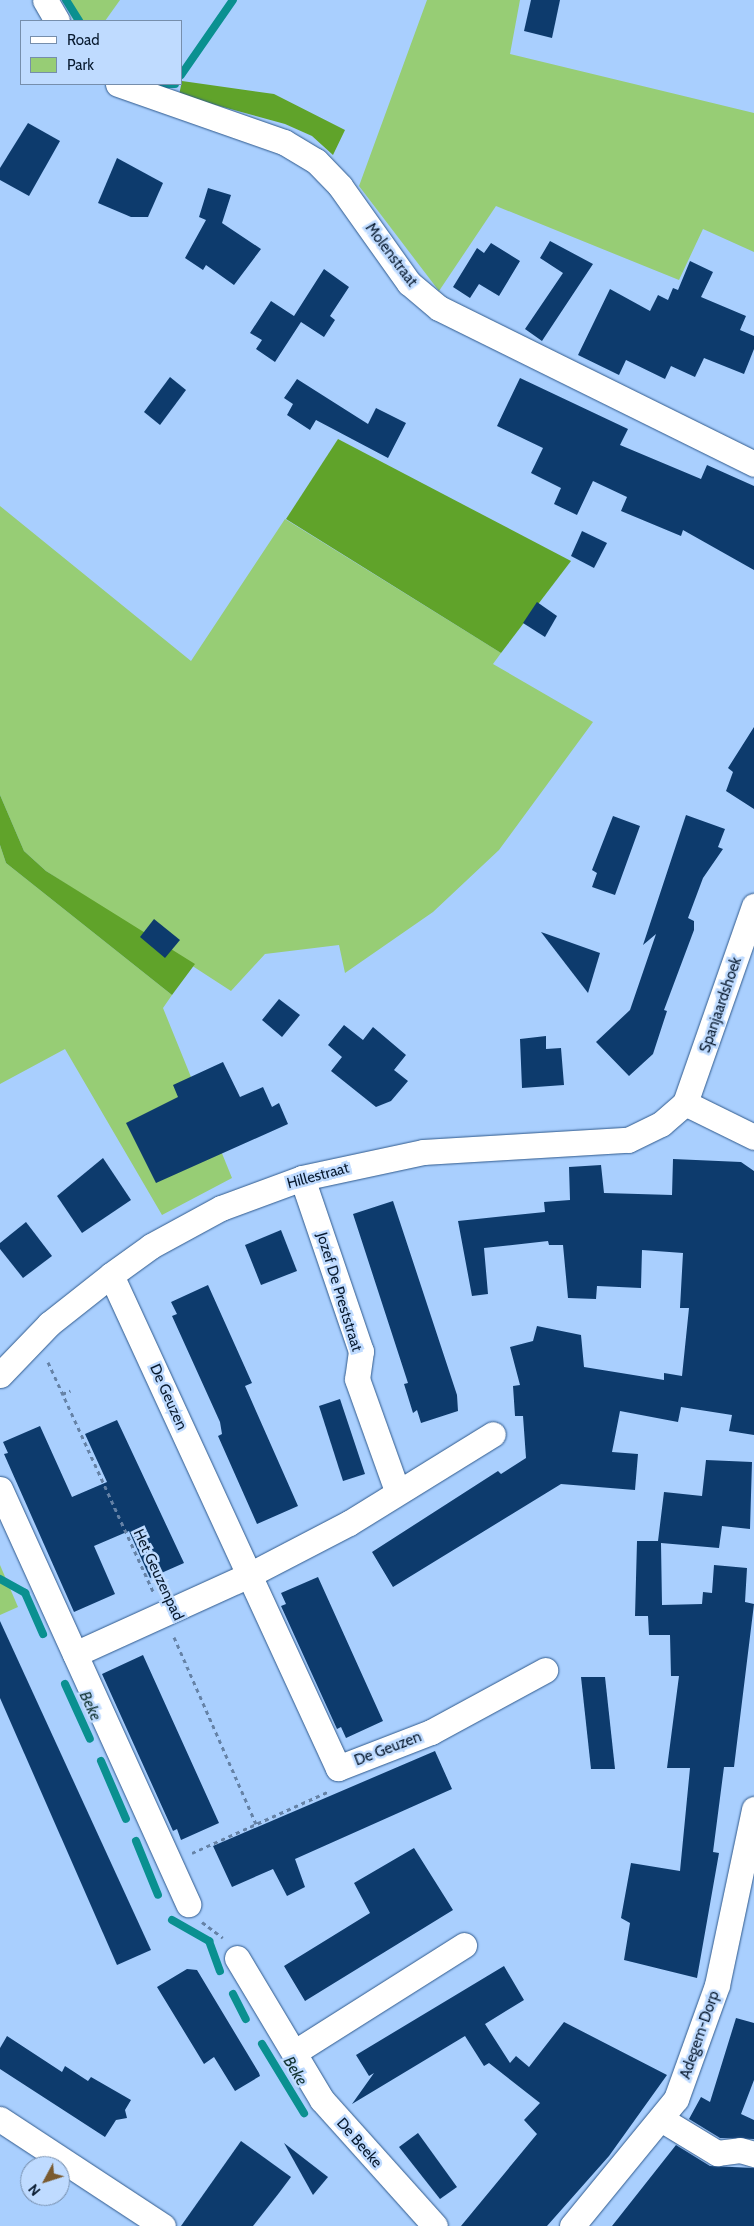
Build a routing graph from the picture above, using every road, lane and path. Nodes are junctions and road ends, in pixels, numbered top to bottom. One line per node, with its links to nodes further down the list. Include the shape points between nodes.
1 (45, 0): 2 (street)
2 (56, 20)
3 (121, 85): 4 (street, Molenstraat, via 284,142 316,161 340,186 409,283 440,308)
4 (754, 464)
5 (754, 906): 6 (street, Spanjaardshoek)
6 (685, 1103): 7 (street); 8 (street, Hillestraat, via 661,1124 628,1140 423,1152)
7 (754, 1137)
8 (302, 1178): 9 (street, Hillestraat, via 221,1208 150,1246); 16 (street, Jozef De Preststraat, via 361,1351 357,1379)
9 (112, 1275): 10 (street, Hillestraat); 17 (street, De Geuzen)
10 (36, 1337): 11 (street, Hillestraat); 13 (path, Het Geuzenpad)
11 (0, 1375)
12 (70, 1391): 13 (path)
13 (62, 1394): 18 (path, Het Geuzenpad)
14 (493, 1434): 16 (street)
15 (0, 1489): 19 (street)
16 (397, 1491): 17 (street, via 348,1523)
17 (249, 1575): 18 (street); 21 (street, De Geuzen)
18 (164, 1615): 19 (street); 23 (path, Het Geuzenpad)
19 (75, 1654): 25 (street)
20 (545, 1670): 21 (street, De Geuzen, via 431,1732)
21 (338, 1768): 23 (path, via 333,1790)
22 (754, 1809): 24 (street, Adegem-Dorp)
23 (256, 1824): 25 (path)
24 (752, 1843): 31 (street, Adegem-Dorp, via 699,2044 676,2099)
25 (170, 1863): 26 (street)
26 (188, 1904): 28 (path, via 195,1917 232,1945)
27 (464, 1945): 29 (street)
28 (237, 1958): 29 (street, De Beeke)
29 (295, 2052): 34 (street, De Beeke, via 322,2100)
30 (0, 2119): 33 (street)
31 (661, 2119): 32 (street, via 717,2153 740,2150); 35 (street, Adegem-Dorp)
32 (754, 2154)
33 (163, 2226)
34 (435, 2226)
35 (572, 2226)

